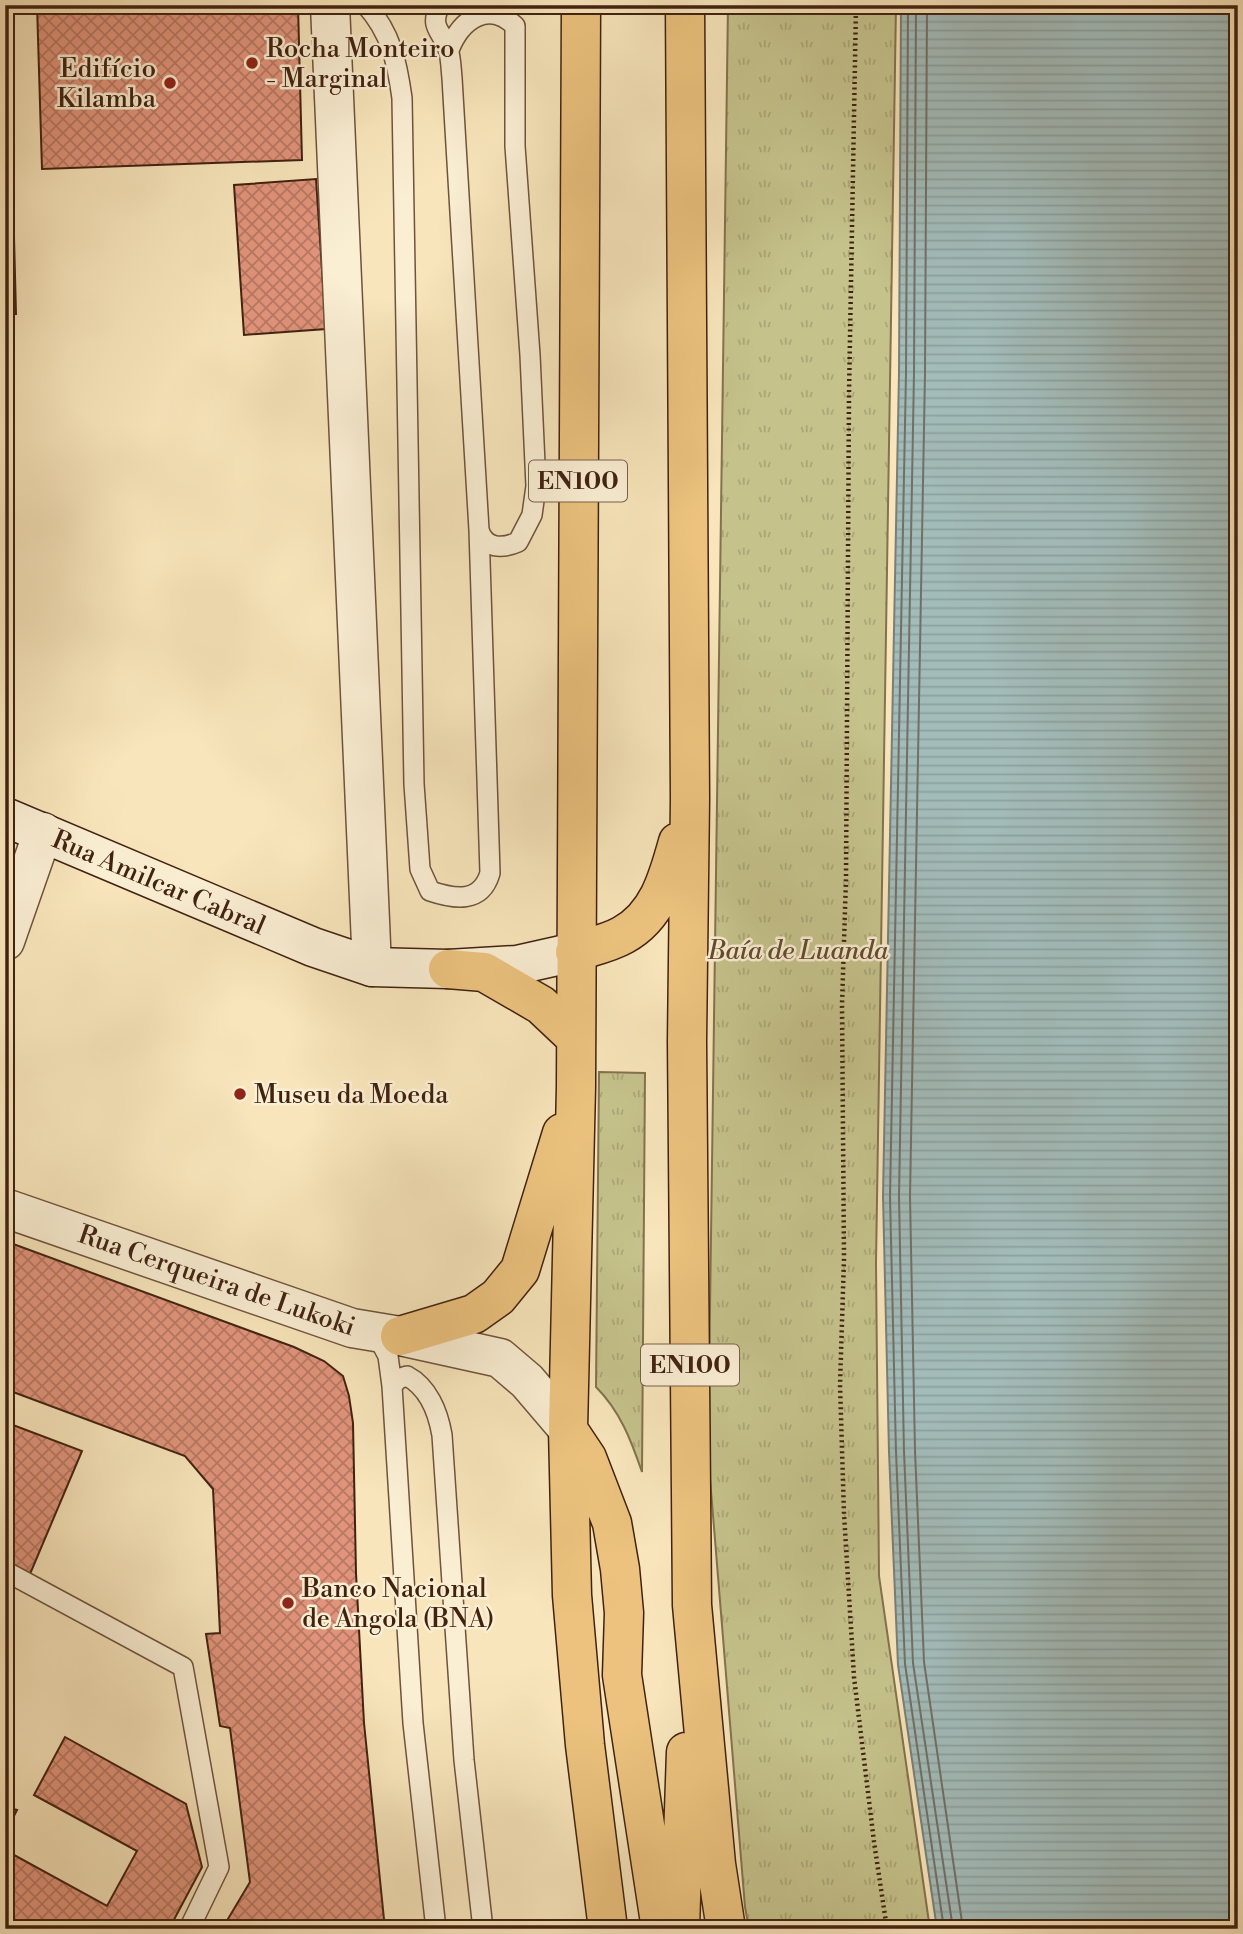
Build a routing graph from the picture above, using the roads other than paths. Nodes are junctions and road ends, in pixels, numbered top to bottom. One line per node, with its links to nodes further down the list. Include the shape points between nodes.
1 (330, 5): 13 (street)
2 (366, 5): 7 (lane, via 395,52 402,98 419,869 430,891 451,898 472,896 486,885 490,873)
3 (440, 5): 6 (lane, via 434,18)
4 (685, 5): 8 (main road, EN100)
5 (580, 7): 12 (main road, EN100)
6 (449, 50): 7 (lane); 7 (lane, via 472,11 498,8 514,26 515,146 536,486 532,515 518,542 508,547 491,545)
7 (479, 530)
8 (690, 799): 12 (main road, via 659,900 623,935); 23 (main road, EN100, via 687,1041)
9 (5, 817): 10 (street, Rua Amilcar Cabral)
10 (43, 832): 11 (street); 13 (street, Rua Amilcar Cabral, via 313,947)
11 (5, 941)
12 (575, 952): 14 (street, Rua Amilcar Cabral, via 517,965); 15 (main road, EN100)
13 (372, 967): 14 (street, Rua Amilcar Cabral)
14 (448, 969): 15 (main road, via 484,972 541,1005)
15 (576, 1038): 16 (main road, EN100)
16 (576, 1087): 19 (main road, via 520,1270 498,1297 474,1314); 21 (main road, EN100)
17 (5, 1208): 18 (street, Rua Cerqueira de Lukoki)
18 (352, 1328): 19 (street, Rua Cerqueira de Lukoki); 20 (lane, via 377,1335 388,1356)
19 (400, 1336): 21 (street, Rua Cerqueira de Lukoki, via 500,1358 527,1381)
20 (392, 1386): 25 (lane, via 413,1723); 26 (lane, via 407,1376 415,1381 436,1411 442,1435 464,1760)
21 (568, 1429): 27 (main road, EN100, via 573,1608); 28 (main road, via 587,1458 612,1523 624,1613 622,1675)
22 (5, 1571): 24 (lane, via 183,1667 219,1867)
23 (692, 1605): 29 (main road); 30 (main road, EN100)
24 (189, 1929)
25 (436, 1929)
26 (483, 1929)
27 (608, 1929)
28 (661, 1929)
29 (680, 1929)
30 (726, 1929)

